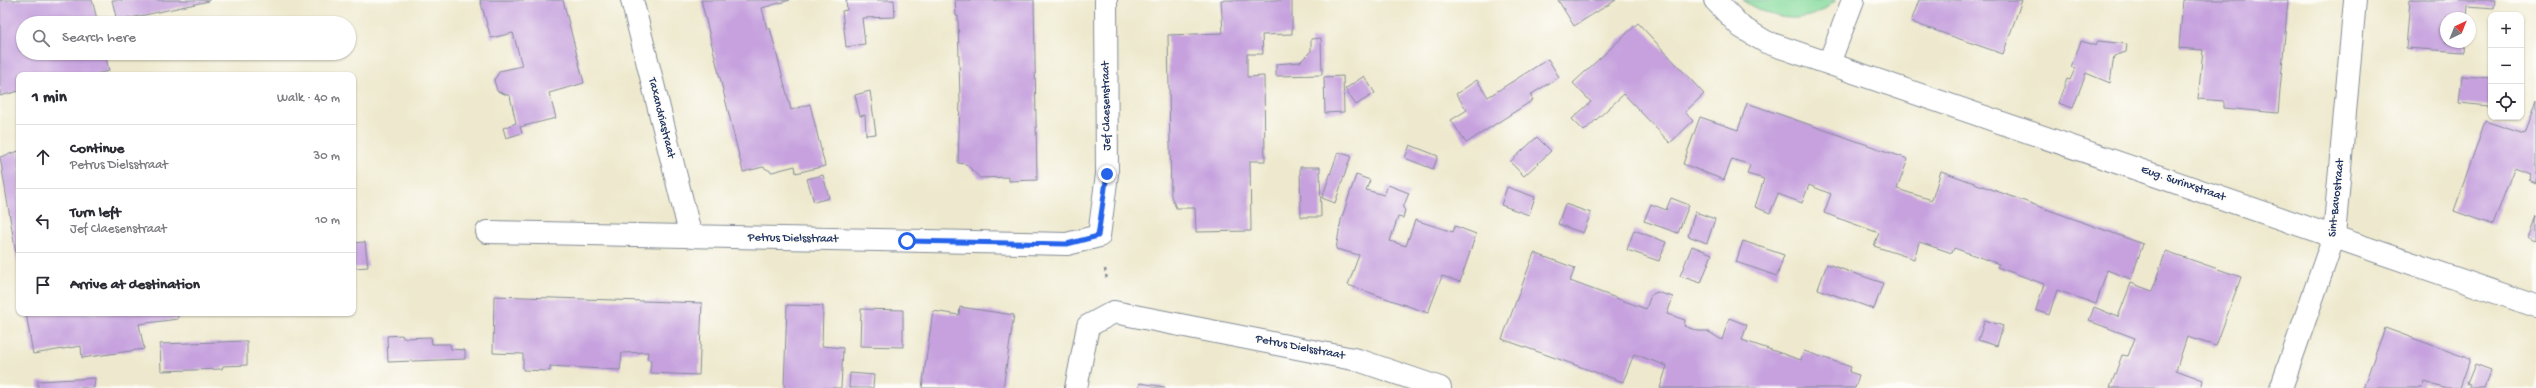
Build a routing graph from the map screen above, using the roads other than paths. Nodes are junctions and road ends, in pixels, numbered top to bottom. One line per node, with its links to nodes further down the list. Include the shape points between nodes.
1 (632, 0): 8 (street, Taxandriastraat)
2 (1106, 0): 9 (street, Jef Claesenstraat, via 1107,174)
3 (1715, 0): 6 (street, Eug. Surinxstraat, via 1741,27 1766,42)
4 (1852, 0): 6 (street)
5 (2355, 0): 10 (street, Sint-Bavostraat)
6 (1829, 63): 10 (street, Eug. Surinxstraat)
7 (487, 232): 8 (street, Petrus Dielsstraat)
8 (691, 236): 9 (street, Petrus Dielsstraat, via 1067,244)
9 (1098, 236)
10 (2334, 236): 11 (street, Eug. Surinxstraat); 14 (street, Sint-Bavostraat)
11 (2536, 306)
12 (1076, 388): 13 (street, Petrus Dielsstraat, via 1088,326 1114,312 1358,360)
13 (1440, 388)
14 (2281, 388)

